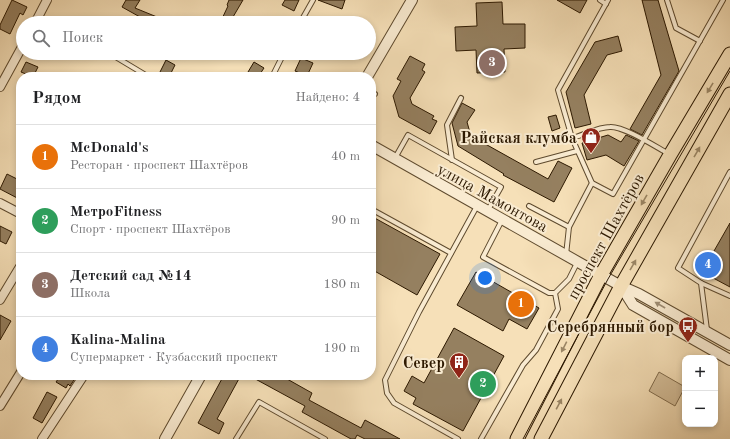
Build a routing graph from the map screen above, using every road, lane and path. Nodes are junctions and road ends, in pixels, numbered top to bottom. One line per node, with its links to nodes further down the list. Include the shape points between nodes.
1 (47, 0): 8 (street)
2 (313, 0): 9 (lane)
3 (412, 0): 17 (street)
4 (600, 0): 7 (lane)
5 (667, 0): 10 (lane, via 676,28)
6 (723, 0): 10 (lane)
7 (607, 2): 21 (lane, via 558,90)
8 (39, 16)
9 (304, 16)
10 (700, 41): 22 (lane)
11 (730, 54): 25 (main road, проспект Шахтёров, one-way to 25)
12 (16, 58): 18 (street)
13 (121, 60): 15 (lane)
14 (280, 60): 16 (lane)
15 (141, 72)
16 (274, 72)
17 (370, 72)
18 (0, 87)
19 (730, 94): 45 (main road, one-way to 19)
20 (461, 98): 27 (lane, via 447,125)
21 (572, 138): 22 (lane, via 616,126); 24 (lane)
22 (644, 140): 25 (lane); 30 (lane, via 613,194)
23 (376, 148): 26 (street, улица Мамонтова)
24 (578, 152): 28 (lane); 30 (lane)
25 (670, 155): 43 (main road, проспект Шахтёров, one-way to 43)
26 (394, 159): 27 (lane, via 408,136); 32 (street, улица Мамонтова)
27 (452, 160): 35 (lane, via 501,187)
28 (536, 162)
29 (730, 172): 44 (lane, via 678,268)
30 (592, 183): 38 (lane)
31 (0, 203): 34 (street)
32 (477, 206): 35 (street, улица Мамонтова); 39 (lane)
33 (529, 206): 38 (lane)
34 (16, 211)
35 (488, 211): 37 (street, улица Мамонтова)
36 (376, 212): 39 (lane)
37 (502, 220): 40 (street, улица Мамонтова); 46 (lane, via 483,257 549,293)
38 (570, 227): 40 (lane)
39 (452, 253): 60 (lane, via 385,380 387,393 394,403)
40 (566, 255): 41 (street, улица Мамонтова)
41 (578, 262): 43 (street, улица Мамонтова); 46 (lane, via 569,279)
42 (16, 273): 48 (street)
43 (601, 275): 45 (street, улица Мамонтова); 62 (main road, проспект Шахтёров, one-way to 62)
44 (701, 283): 47 (lane); 49 (lane)
45 (621, 286): 49 (street, улица Мамонтова, one-way to 45); 51 (street, via 633,305); 63 (main road, one-way to 45)
46 (555, 293): 61 (lane, via 558,309)
47 (730, 296)
48 (0, 300)
49 (707, 332): 50 (street, улица Мамонтова)
50 (730, 345)
51 (730, 360)
52 (16, 380): 55 (street)
53 (81, 380): 57 (street)
54 (198, 380): 56 (street)
55 (0, 406)
56 (167, 438)
57 (42, 439)
58 (236, 439): 59 (lane, via 259,402)
59 (325, 439)
60 (458, 439)
61 (481, 439)
62 (517, 439)
63 (541, 439)

